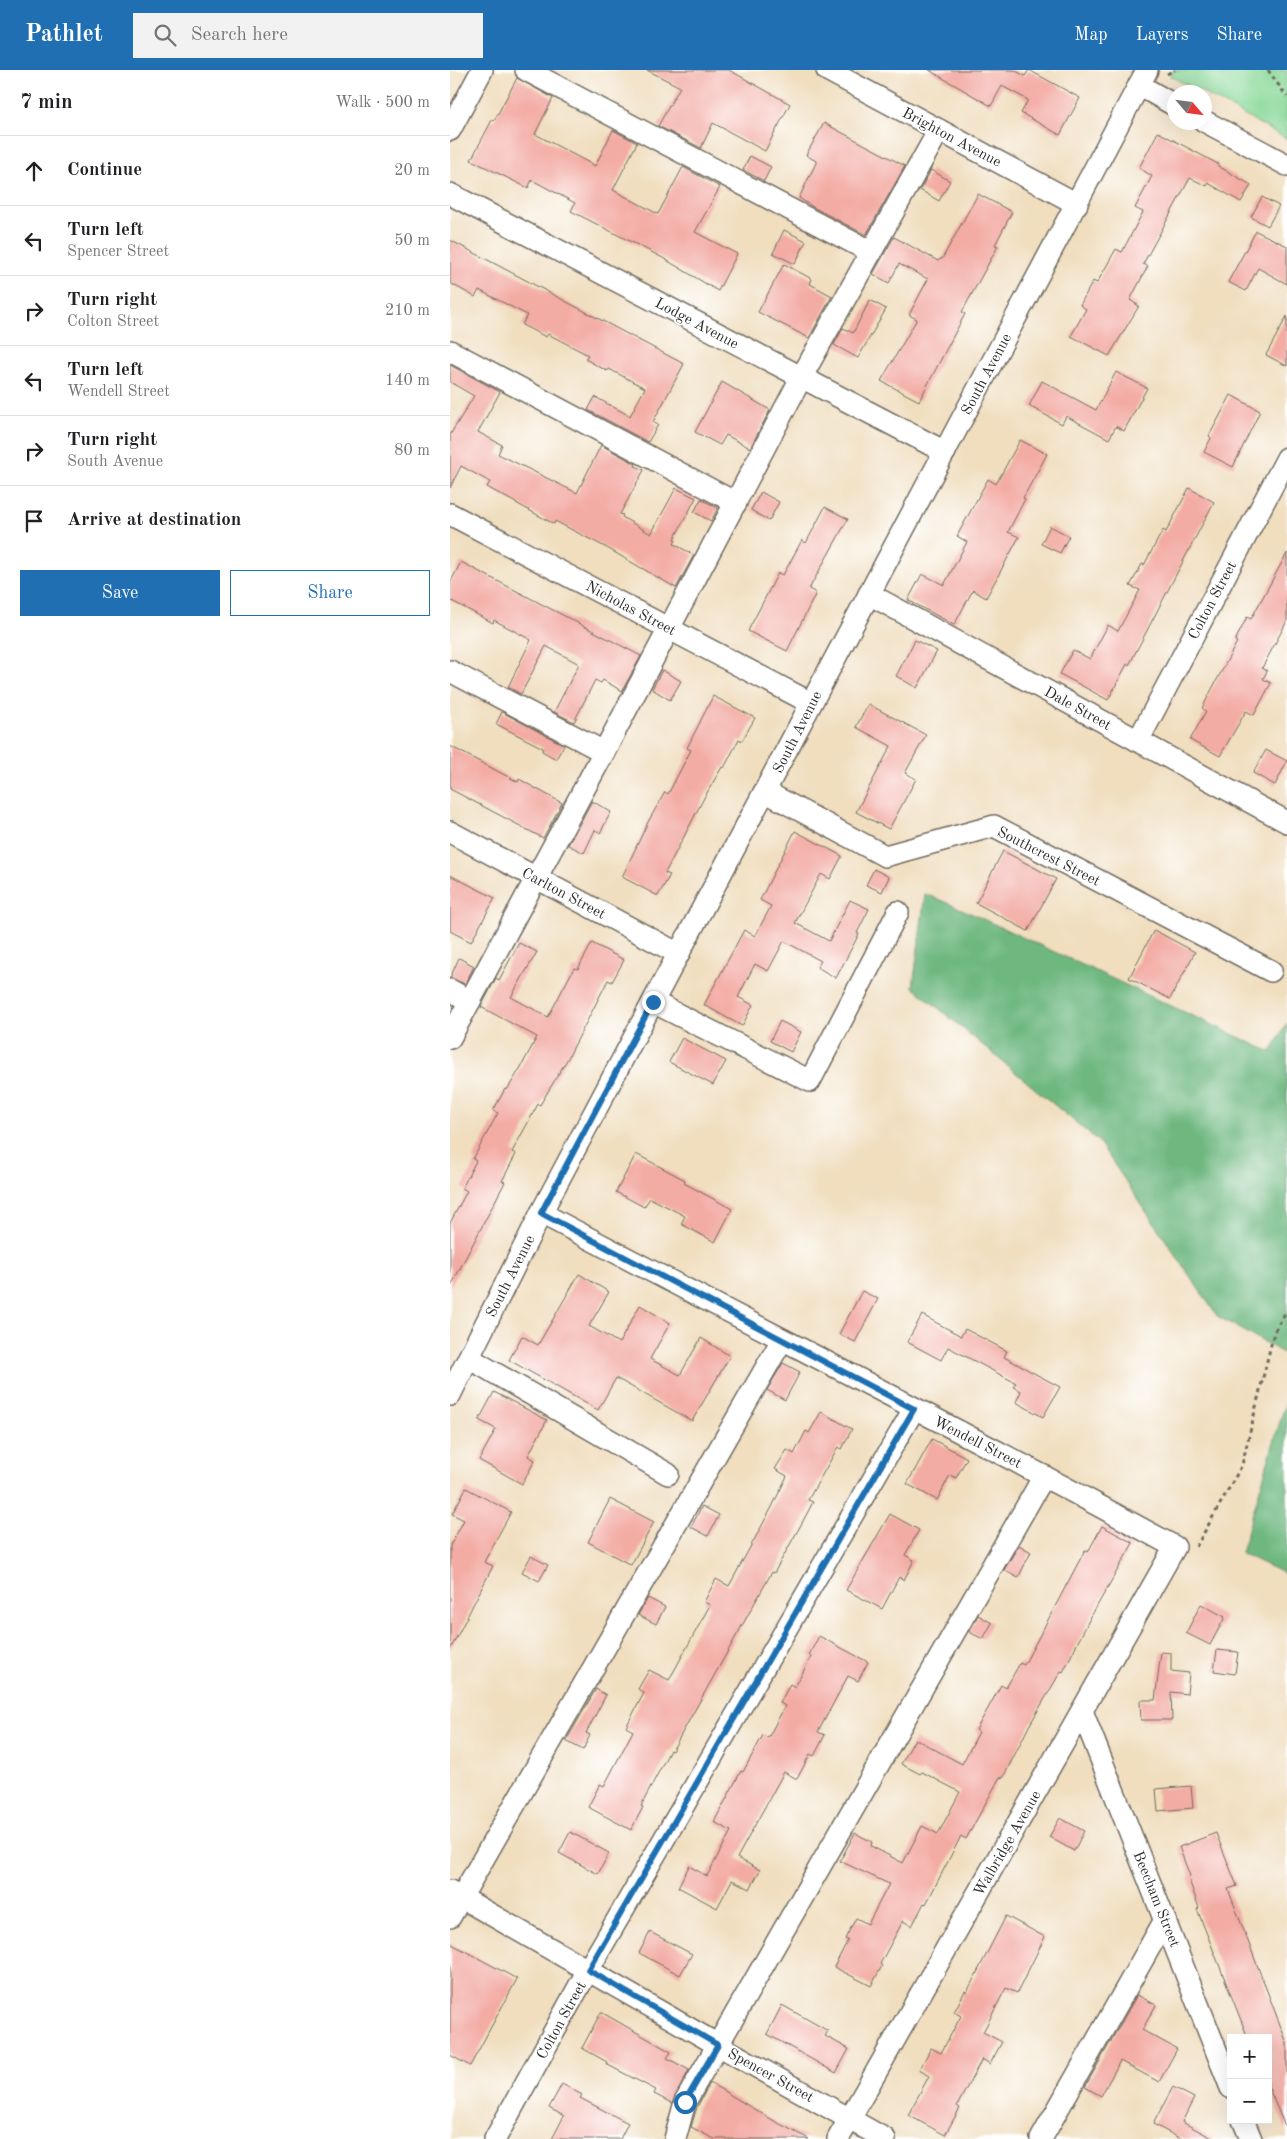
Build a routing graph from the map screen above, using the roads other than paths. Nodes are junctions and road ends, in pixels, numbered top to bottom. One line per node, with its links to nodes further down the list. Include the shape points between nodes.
1 (482, 70): 7 (street)
2 (526, 70): 12 (street)
3 (826, 70): 8 (street, Brighton Avenue)
4 (1143, 78): 5 (street); 11 (street, South Avenue)
5 (1167, 98)
6 (1212, 125): 9 (street)
7 (450, 130)
8 (939, 130): 11 (street, Brighton Avenue); 12 (street)
9 (1287, 165)
10 (450, 194): 14 (street, Lodge Avenue)
11 (1077, 204): 15 (street, South Avenue)
12 (871, 252): 14 (street)
13 (450, 352): 17 (street)
14 (801, 378): 15 (street, Lodge Avenue); 17 (street)
15 (945, 452): 19 (street, South Avenue)
16 (1287, 458): 23 (street, Colton Street)
17 (736, 503): 20 (street)
18 (450, 514): 20 (street, Nicholas Street)
19 (869, 594): 22 (street, South Avenue); 23 (street, Dale Street)
20 (670, 629): 22 (street, Nicholas Street); 24 (street)
21 (450, 671): 24 (street)
22 (811, 704): 25 (street, South Avenue)
23 (1138, 742): 26 (street, Dale Street)
24 (604, 752): 28 (street)
25 (766, 792): 30 (street, South Avenue); 31 (street, Southcrest Street, via 884,856 994,826)
26 (1287, 822)
27 (450, 832): 28 (street, Carlton Street)
28 (536, 878): 30 (street, Carlton Street); 33 (street)
29 (898, 912): 34 (street, via 810,1080)
30 (679, 954): 34 (street, South Avenue)
31 (1271, 971)
32 (450, 990): 33 (street)
33 (470, 1001): 35 (street)
34 (653, 1002): 36 (street, South Avenue)
35 (450, 1038)
36 (541, 1213): 37 (street, Wendell Street); 38 (street, South Avenue)
37 (782, 1340): 40 (street, Wendell Street); 45 (street)
38 (469, 1358): 39 (street, South Avenue); 41 (street)
39 (450, 1396)
40 (914, 1409): 42 (street, Wendell Street); 48 (street, Colton Street)
41 (668, 1474)
42 (1044, 1476): 43 (street, Wendell Street); 49 (street)
43 (1175, 1548): 44 (street, Walbridge Avenue)
44 (1082, 1711): 47 (street, Beecham Street); 51 (street, Walbridge Avenue)
45 (456, 1894): 46 (street); 48 (street, Spencer Street)
46 (450, 1917)
47 (1165, 1920): 50 (street, Beecham Street); 57 (street)
48 (588, 1970): 49 (street, Spencer Street); 53 (street, Colton Street)
49 (718, 2045): 51 (street, Spencer Street); 54 (street, via 685,2102)
50 (1227, 2079)
51 (850, 2118): 55 (street, Walbridge Avenue); 56 (street, Spencer Street)
52 (1245, 2124): 58 (street)
53 (495, 2139)
54 (675, 2139)
55 (838, 2139)
56 (885, 2139)
57 (1041, 2139)
58 (1251, 2139)

